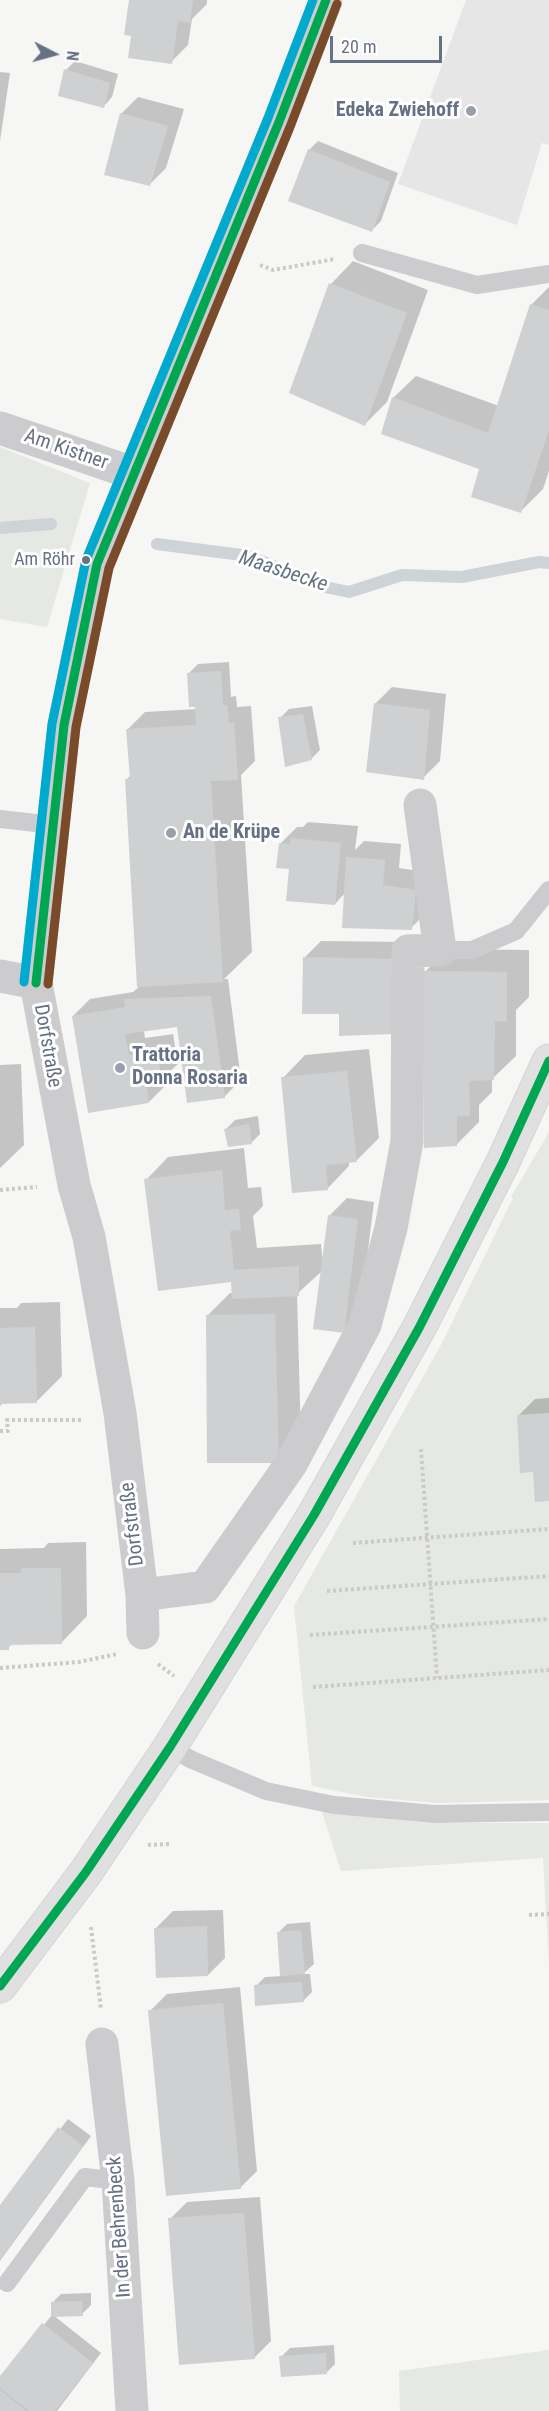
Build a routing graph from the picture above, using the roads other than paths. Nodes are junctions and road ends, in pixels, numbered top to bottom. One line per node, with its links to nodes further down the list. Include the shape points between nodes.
1 (326, 0): 5 (street, Dorfstraße)
2 (362, 253): 3 (lane, via 477,285)
3 (549, 274)
4 (0, 428): 5 (street, Am Kistner)
5 (133, 472): 8 (street, Dorfstraße, via 97,564 64,726)
6 (420, 804): 10 (street)
7 (0, 819): 8 (lane)
8 (53, 825): 12 (street, Dorfstraße)
9 (549, 890): 10 (lane, via 516,932 472,950)
10 (440, 950): 14 (street, Dorfstraße, via 408,951 407,1141 391,1228 365,1325 291,1464 205,1587)
11 (0, 976): 12 (street)
12 (36, 983): 14 (street, Dorfstraße, via 74,1185 89,1237 120,1413)
13 (549, 1061): 16 (street, via 419,1328 314,1515)
14 (142, 1595): 15 (street, Dorfstraße)
15 (145, 1640)
16 (170, 1746): 17 (lane, via 190,1759 266,1791 334,1805 434,1814); 18 (street, via 86,1872)
17 (549, 1812)
18 (0, 1986)
19 (102, 2044): 20 (street, In der Behrenbeck)
20 (118, 2181): 21 (lane, via 85,2177); 22 (street, In der Behrenbeck)
21 (7, 2283)
22 (132, 2411)

